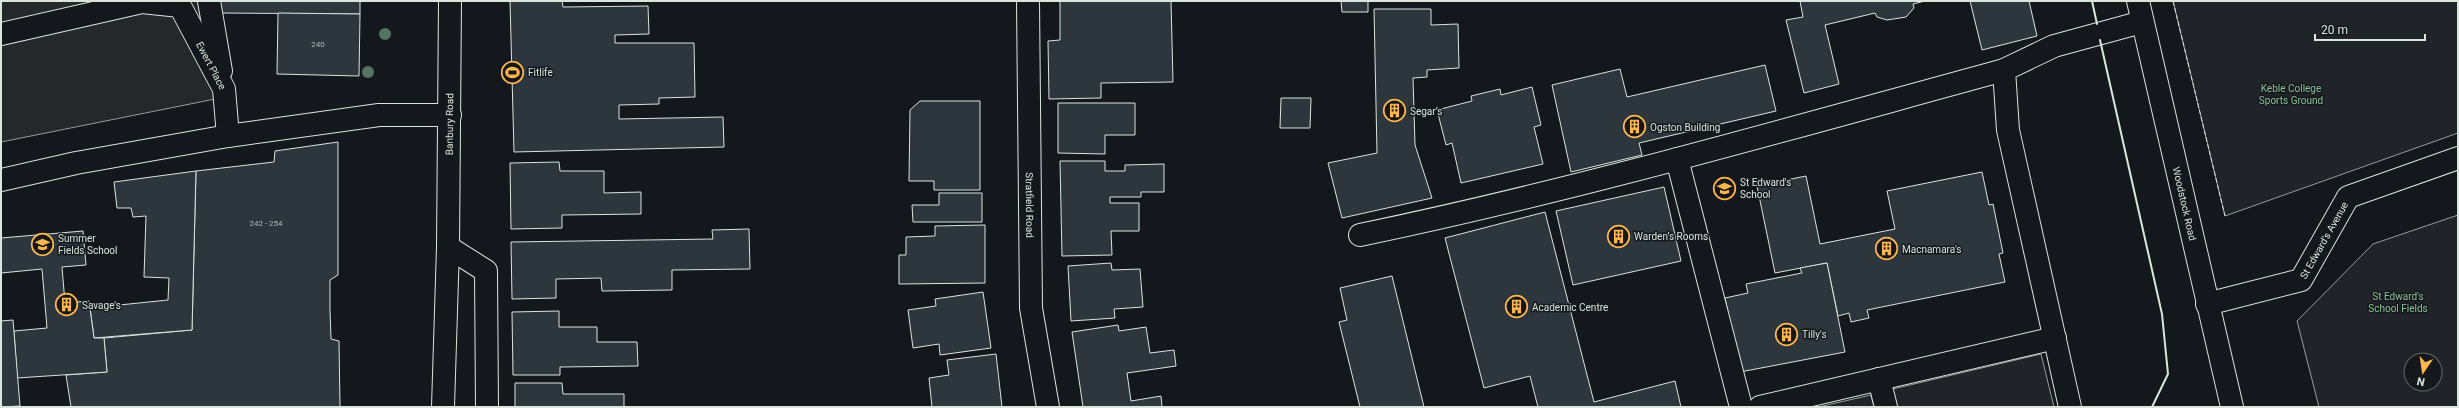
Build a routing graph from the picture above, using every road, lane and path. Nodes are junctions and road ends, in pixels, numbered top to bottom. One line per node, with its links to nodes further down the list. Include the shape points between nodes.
1 (209, 1): 8 (main road)
2 (450, 1): 9 (main road, Banbury Road)
3 (1028, 1): 21 (main road, Stratfield Road, via 1031,308)
4 (2138, 1): 5 (main road, Woodstock Road)
5 (2142, 22): 7 (main road, via 2054,46); 16 (main road, Woodstock Road)
6 (1, 34): 8 (main road, Ewert Place, via 142,2 180,6)
7 (2004, 70): 12 (main road); 17 (main road, via 2008,130)
8 (224, 89): 10 (main road, Ewert Place)
9 (450, 115): 10 (main road, via 378,115); 15 (main road, Banbury Road)
10 (228, 136): 13 (main road, via 76,163)
11 (2458, 158): 16 (main road, St Edward's Avenue, via 2348,197 2301,280)
12 (1677, 159): 14 (main road, via 1462,214); 22 (main road)
13 (1, 180)
14 (1360, 235)
15 (448, 247): 19 (main road, Banbury Road); 20 (main road, via 486,271)
16 (2207, 304): 26 (main road, Woodstock Road)
17 (2055, 338): 18 (main road); 25 (main road)
18 (1879, 379): 23 (main road); 24 (main road)
19 (442, 407)
20 (487, 407)
21 (1048, 407)
22 (1741, 407)
23 (1760, 407)
24 (1886, 407)
25 (2070, 407)
26 (2232, 407)

